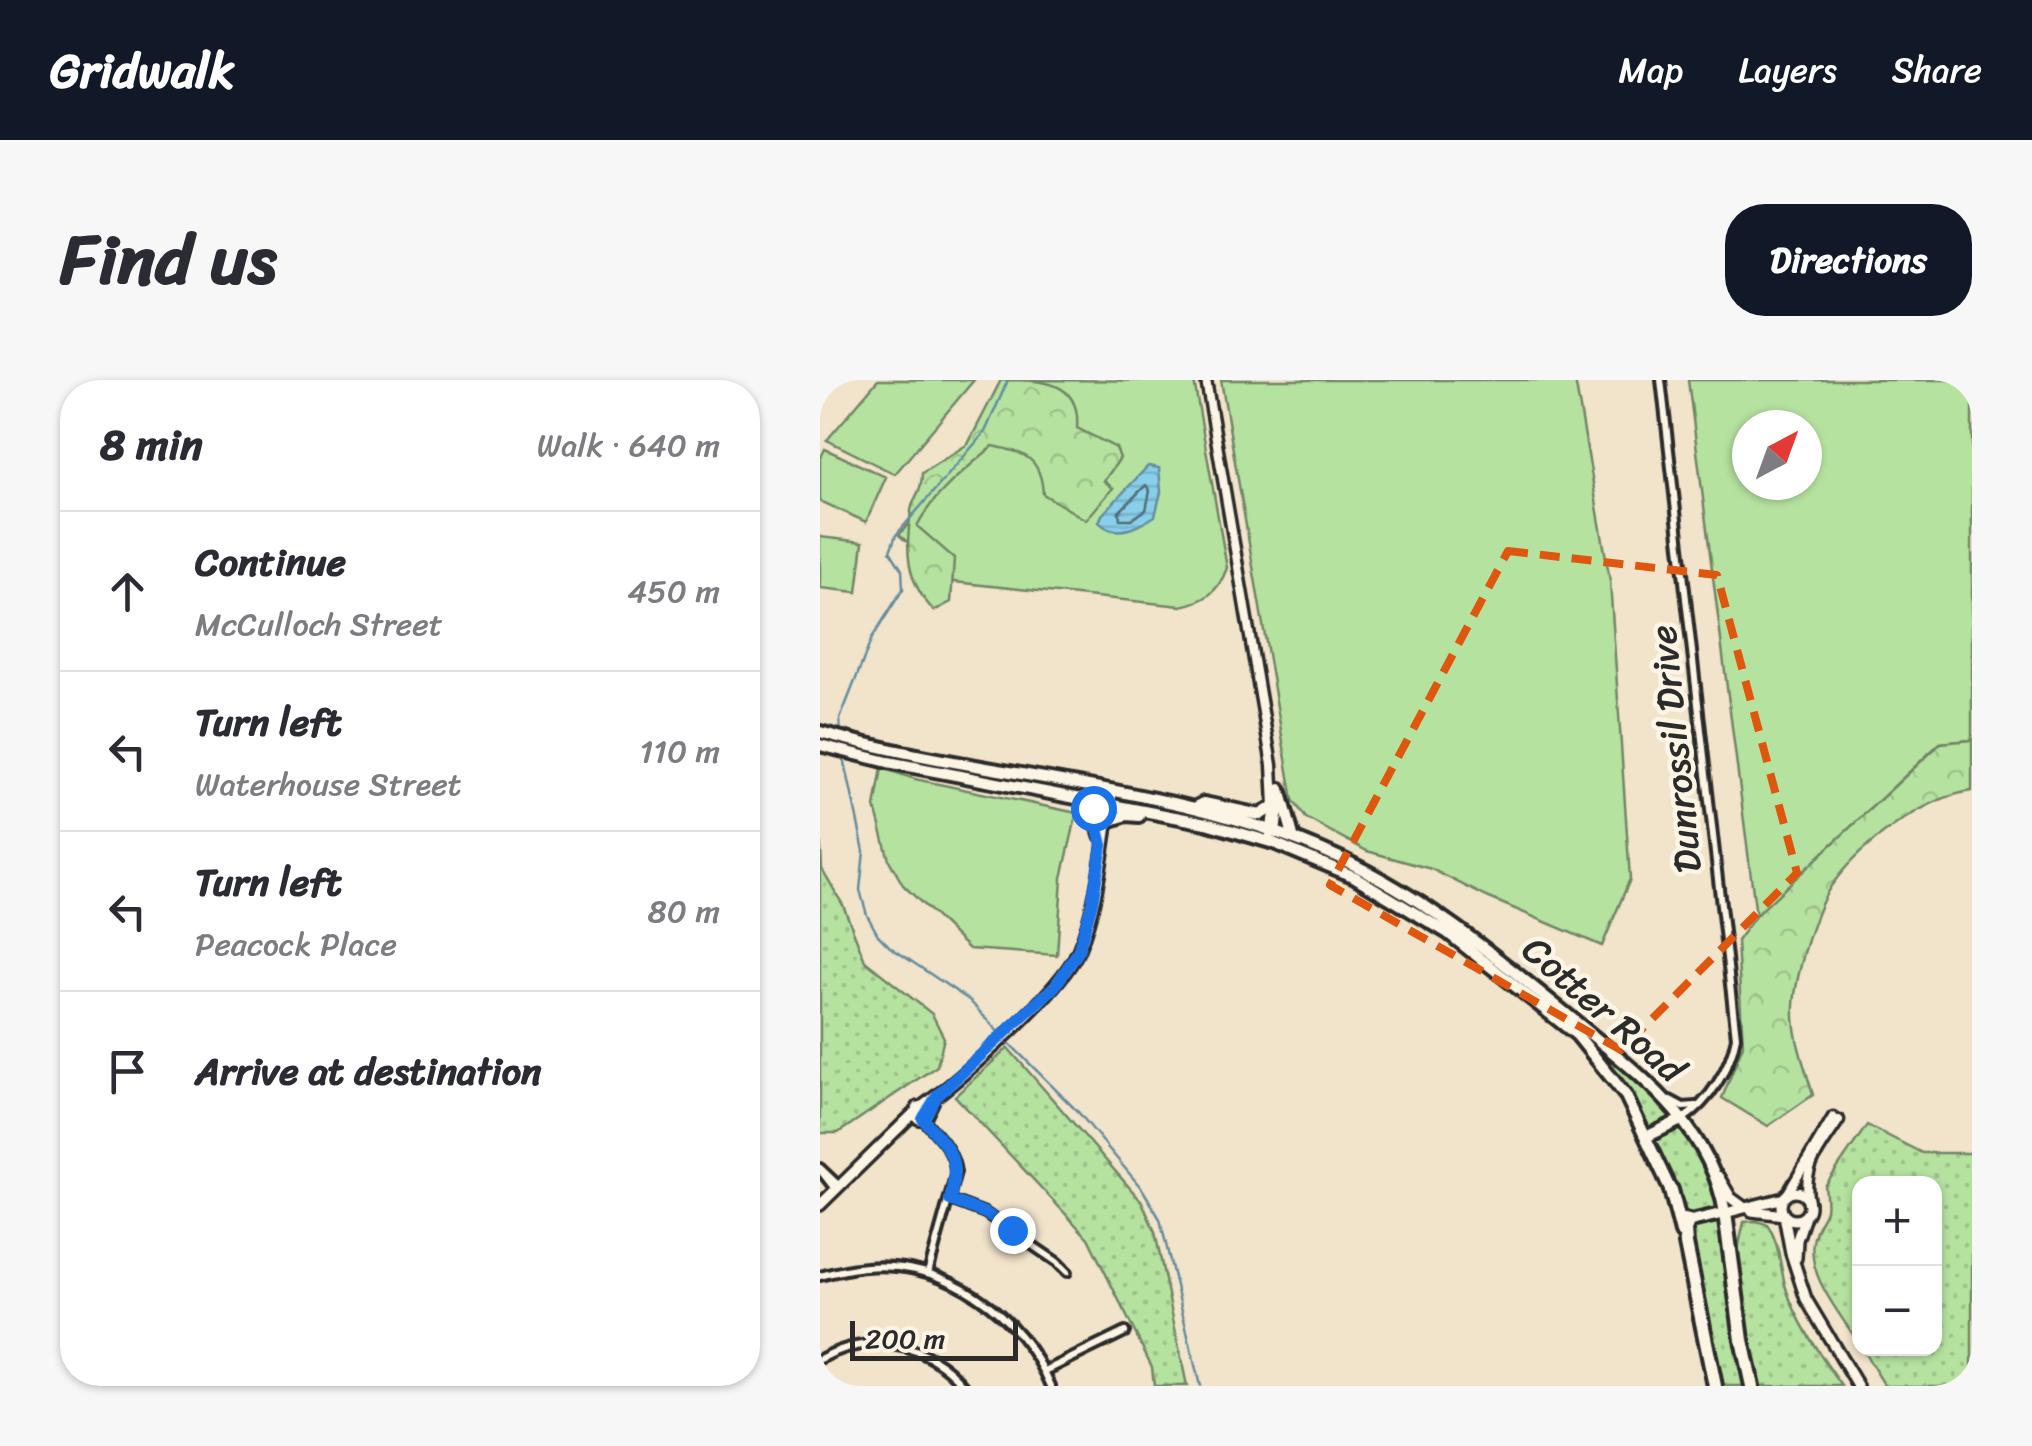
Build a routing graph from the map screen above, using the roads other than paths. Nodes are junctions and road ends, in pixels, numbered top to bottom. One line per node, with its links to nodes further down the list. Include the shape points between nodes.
1 (1206, 380): 4 (street)
2 (1661, 380): 15 (street, Dunrossil Drive, via 1735,1028 1727,1065)
3 (826, 740): 6 (main road, Cotter Road, via 858,754); 7 (main road, Cotter Road)
4 (1272, 765): 5 (street); 8 (street)
5 (1280, 789): 11 (street); 12 (main road)
6 (1081, 798): 7 (main road, Cotter Road); 13 (main road, via 1093,808)
7 (1108, 798): 9 (main road, Cotter Road); 10 (main road); 13 (main road)
8 (1274, 806): 9 (main road, via 1260,814 1204,803); 11 (street)
9 (1194, 815): 10 (main road, via 1179,824 1128,814); 11 (main road, Cotter Road)
10 (1108, 821): 13 (main road)
11 (1273, 837): 12 (main road, Cotter Road); 18 (main road, Cotter Road, via 1370,884 1467,946 1590,1049)
12 (1294, 839): 14 (main road, Cotter Road, via 1445,917)
13 (1102, 840): 16 (main road, via 1078,952 1055,986)
14 (1657, 1090): 15 (street, via 1682,1106); 17 (main road, Cotter Road)
15 (1700, 1103): 17 (street, Dunrossil Drive)
16 (921, 1114): 21 (main road); 24 (street, via 954,1159)
17 (1682, 1119): 18 (main road); 19 (main road, Cotter Road)
18 (1648, 1136): 22 (main road, Cotter Road)
19 (1708, 1161): 27 (main road, via 1731,1198); 28 (main road, Cotter Road)
20 (820, 1169): 21 (street)
21 (837, 1187): 26 (main road)
22 (1671, 1190): 31 (main road, Cotter Road); 32 (highway)
23 (1785, 1197): 25 (main road, via 1799,1192); 25 (street, via 1836,1119 1808,1169); 27 (main road); 29 (main road)
24 (950, 1200): 34 (street, via 996,1219); 35 (street)
25 (1809, 1202): 30 (main road)
26 (820, 1205)
27 (1745, 1206): 28 (main road)
28 (1724, 1213): 29 (main road); 31 (main road); 43 (highway)
29 (1784, 1215): 30 (main road); 33 (main road)
30 (1806, 1216): 33 (main road)
31 (1688, 1221): 32 (highway)
32 (1686, 1244): 42 (highway)
33 (1796, 1266): 44 (main road, via 1811,1309)
34 (1067, 1272)
35 (928, 1273): 36 (street, via 867,1267); 39 (street, via 989,1304)
36 (820, 1276)
37 (1125, 1332): 39 (street)
38 (820, 1360): 40 (street, via 856,1345 902,1346 933,1359)
39 (1045, 1371): 41 (street)
40 (964, 1386)
41 (1052, 1386)
42 (1716, 1386)
43 (1752, 1386)
44 (1858, 1386)

